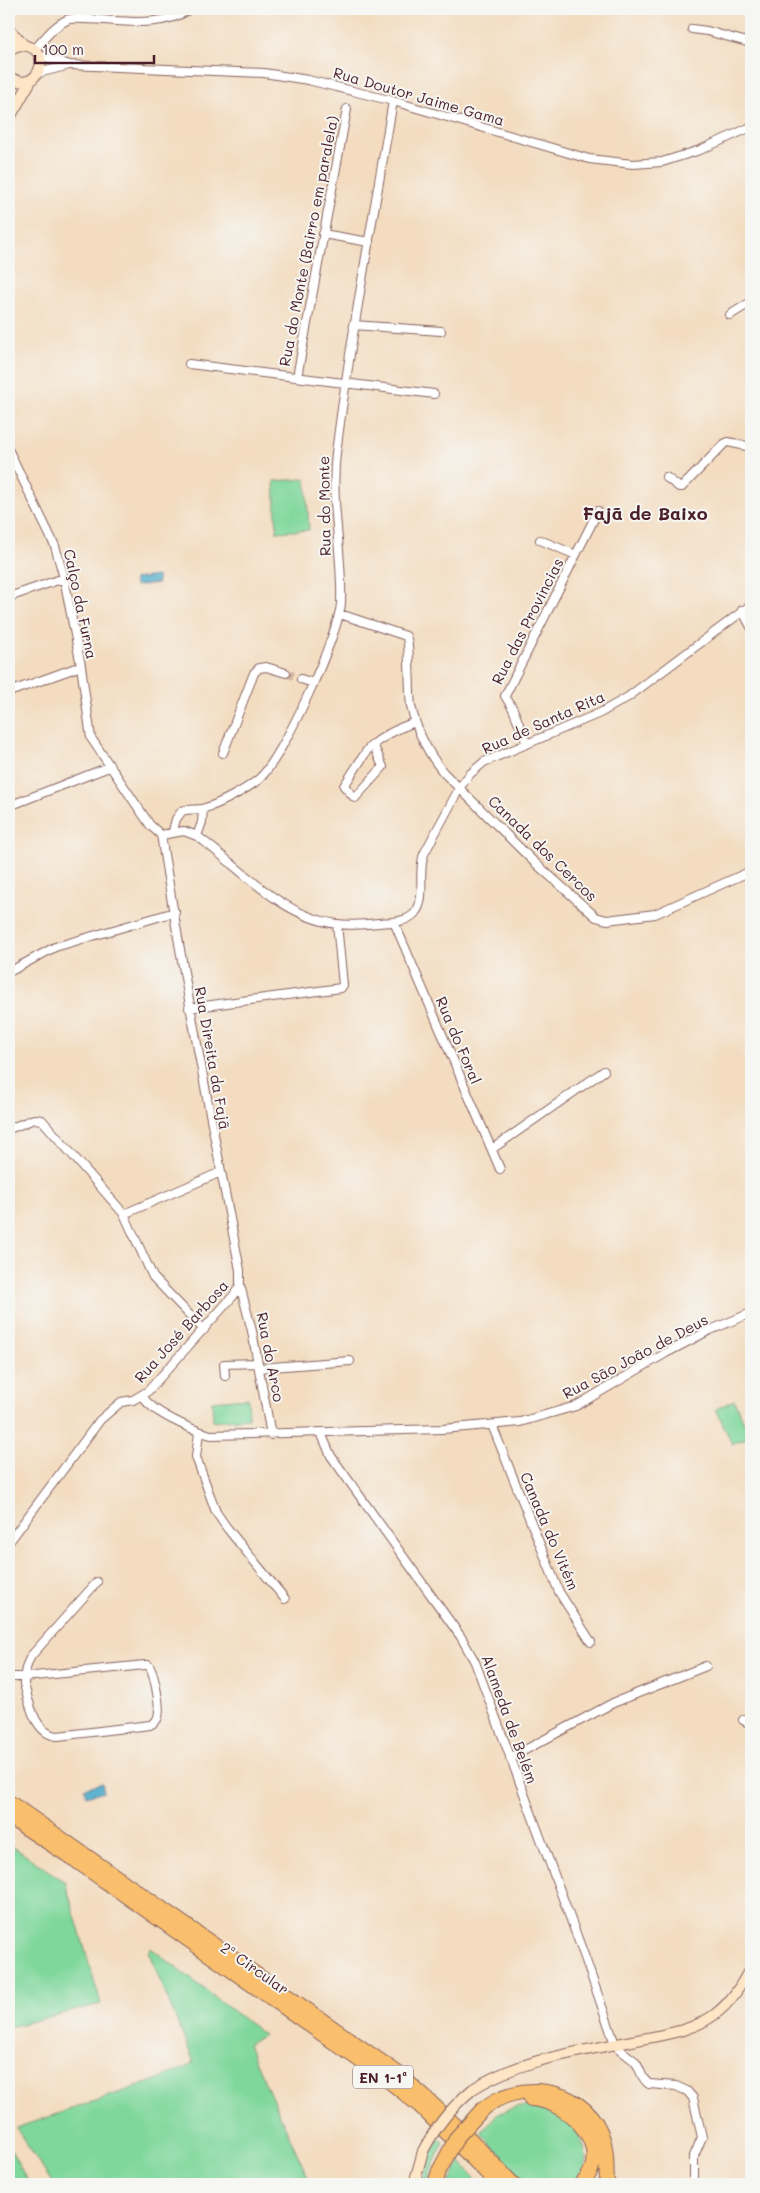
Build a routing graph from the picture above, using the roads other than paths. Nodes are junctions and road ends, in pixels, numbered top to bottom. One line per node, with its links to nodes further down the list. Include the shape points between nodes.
1 (190, 9): 7 (street, via 159,22 69,19 51,30)
2 (9, 29): 5 (main road)
3 (692, 29): 4 (street)
4 (750, 42)
5 (24, 45): 6 (main road); 7 (main road)
6 (9, 51)
7 (36, 52): 8 (street, Rua Doutor Jaime Gama); 10 (main road, via 40,68)
8 (70, 64): 10 (street, Rua Doutor Jaime Gama); 12 (street, Rua Doutor Jaime Gama, via 264,73)
9 (9, 76): 10 (main road, via 19,82)
10 (35, 76): 14 (main road)
11 (9, 81): 14 (main road)
12 (393, 101): 15 (street, Rua Doutor Jaime Gama, via 589,159 633,164 662,162); 17 (street, Rua do Monte)
13 (347, 109): 16 (street, Rua do Monte (Bairro em paralela))
14 (10, 117)
15 (751, 127)
16 (323, 234): 17 (street); 23 (street, Rua do Monte (Bairro em paralela))
17 (369, 242): 20 (street, Rua do Monte)
18 (751, 302): 19 (street)
19 (730, 315)
20 (353, 324): 21 (street); 24 (street, Rua do Monte)
21 (441, 331)
22 (189, 364): 23 (street)
23 (297, 377): 24 (street)
24 (345, 385): 25 (street); 36 (street, Rua do Monte, via 334,476)
25 (434, 394)
26 (751, 447): 28 (street, via 725,443 682,487)
27 (9, 451): 32 (street, Calço da Furna, via 51,538)
28 (666, 477)
29 (598, 511): 31 (street, Rua das Provincias)
30 (540, 540): 31 (street)
31 (576, 555): 45 (street, Rua das Provincias, via 505,696)
32 (64, 578): 33 (street); 38 (street, Calço da Furna)
33 (9, 598)
34 (751, 605): 35 (street, Rua de Santa Rita)
35 (742, 610): 37 (street); 45 (street, Rua de Santa Rita, via 628,697 600,713)
36 (340, 614): 41 (street, Rua do Monte, via 333,639); 43 (street, Canada dos Cercos, via 403,634 409,639 408,685)
37 (751, 627)
38 (81, 666): 42 (street); 47 (street, Calço da Furna, via 90,734)
39 (286, 673): 46 (street, via 266,667 254,673)
40 (301, 679): 41 (street)
41 (313, 683): 50 (street, Rua do Monte, via 272,764 260,778)
42 (9, 692)
43 (415, 722): 44 (street); 48 (street, Canada dos Cercos, via 434,760)
44 (373, 744): 44 (street, via 344,786 355,798 383,767)
45 (527, 744): 48 (street, Rua de Santa Rita, via 484,762)
46 (223, 753)
47 (109, 767): 49 (street); 52 (street, Calço da Furna, via 150,825)
48 (460, 787): 54 (street, Canada dos Cercos, via 533,861 599,919 655,914); 56 (street, Rua de Santa Rita, via 424,854 420,866 418,909 408,918)
49 (9, 806)
50 (203, 809): 51 (street, Rua do Monte, via 182,811); 53 (street)
51 (173, 831): 52 (street); 53 (street)
52 (161, 835): 55 (street, Rua Direita da Fajã)
53 (197, 836): 57 (street, via 293,910)
54 (751, 871)
55 (175, 912): 58 (street, via 55,947); 59 (street, Rua Direita da Fajã)
56 (394, 922): 57 (street); 62 (street, Rua do Foral)
57 (337, 924): 59 (street, via 342,988)
58 (9, 972)
59 (189, 1008): 64 (street, Rua Direita da Fajã)
60 (604, 1071): 62 (street)
61 (9, 1129): 65 (street, via 34,1119 42,1120)
62 (492, 1149): 63 (street, Rua do Foral)
63 (500, 1169)
64 (221, 1172): 65 (street); 66 (street, Rua Direita da Fajã)
65 (124, 1214): 68 (street, via 153,1277)
66 (240, 1285): 68 (street, Rua José Barbosa); 70 (street, Rua do Arco)
67 (751, 1312): 73 (street, Rua São João de Deus, via 674,1348 576,1406 520,1422)
68 (204, 1330): 72 (street, Rua José Barbosa)
69 (350, 1361): 70 (street)
70 (259, 1365): 71 (street, via 224,1364); 76 (street, Rua do Arco)
71 (225, 1376)
72 (142, 1396): 74 (street, via 149,1406); 77 (street, via 121,1402 100,1420)
73 (492, 1426): 75 (street, Rua São João de Deus); 80 (street, Canada do Vitém, via 559,1592)
74 (199, 1432): 76 (street, Rua São João de Deus); 79 (street, via 196,1458 219,1517)
75 (321, 1433): 76 (street, Rua São João de Deus); 86 (street, Alameda de Belém, via 331,1456 466,1645)
76 (272, 1435)
77 (9, 1542)
78 (97, 1582): 83 (street, via 31,1656)
79 (285, 1598)
80 (591, 1642)
81 (706, 1666): 86 (street, via 613,1703)
82 (9, 1677): 83 (street)
83 (24, 1677): 83 (street, via 26,1694 40,1729 50,1736 150,1725 158,1717 153,1672 148,1666)
84 (743, 1720): 85 (street)
85 (751, 1724)
86 (510, 1758): 90 (street, Alameda de Belém)
87 (9, 1802): 93 (highway, 2ª Circular / EN 1-1ª, via 368,2052 424,2095)
88 (9, 1817): 93 (highway, 2ª Circular / EN 1-1ª, via 389,2081 420,2106 472,2158)
89 (751, 1967): 90 (main road, via 732,1998 705,2021 670,2034)
90 (614, 2044): 94 (main road, bridge, via 513,2068 473,2089 444,2117 423,2151); 98 (street, via 621,2054 636,2063 649,2084 676,2086 693,2098 702,2137 694,2156)
91 (484, 2112): 92 (highway, via 462,2141); 96 (highway, via 528,2099 547,2101 565,2110 582,2126 593,2147 592,2168); 97 (highway, via 499,2098 529,2090 559,2094 578,2104 600,2129 606,2145)
92 (441, 2178)
93 (504, 2181): 95 (highway)
94 (414, 2184)
95 (521, 2184)
96 (582, 2184)
97 (607, 2184)
98 (694, 2184)

